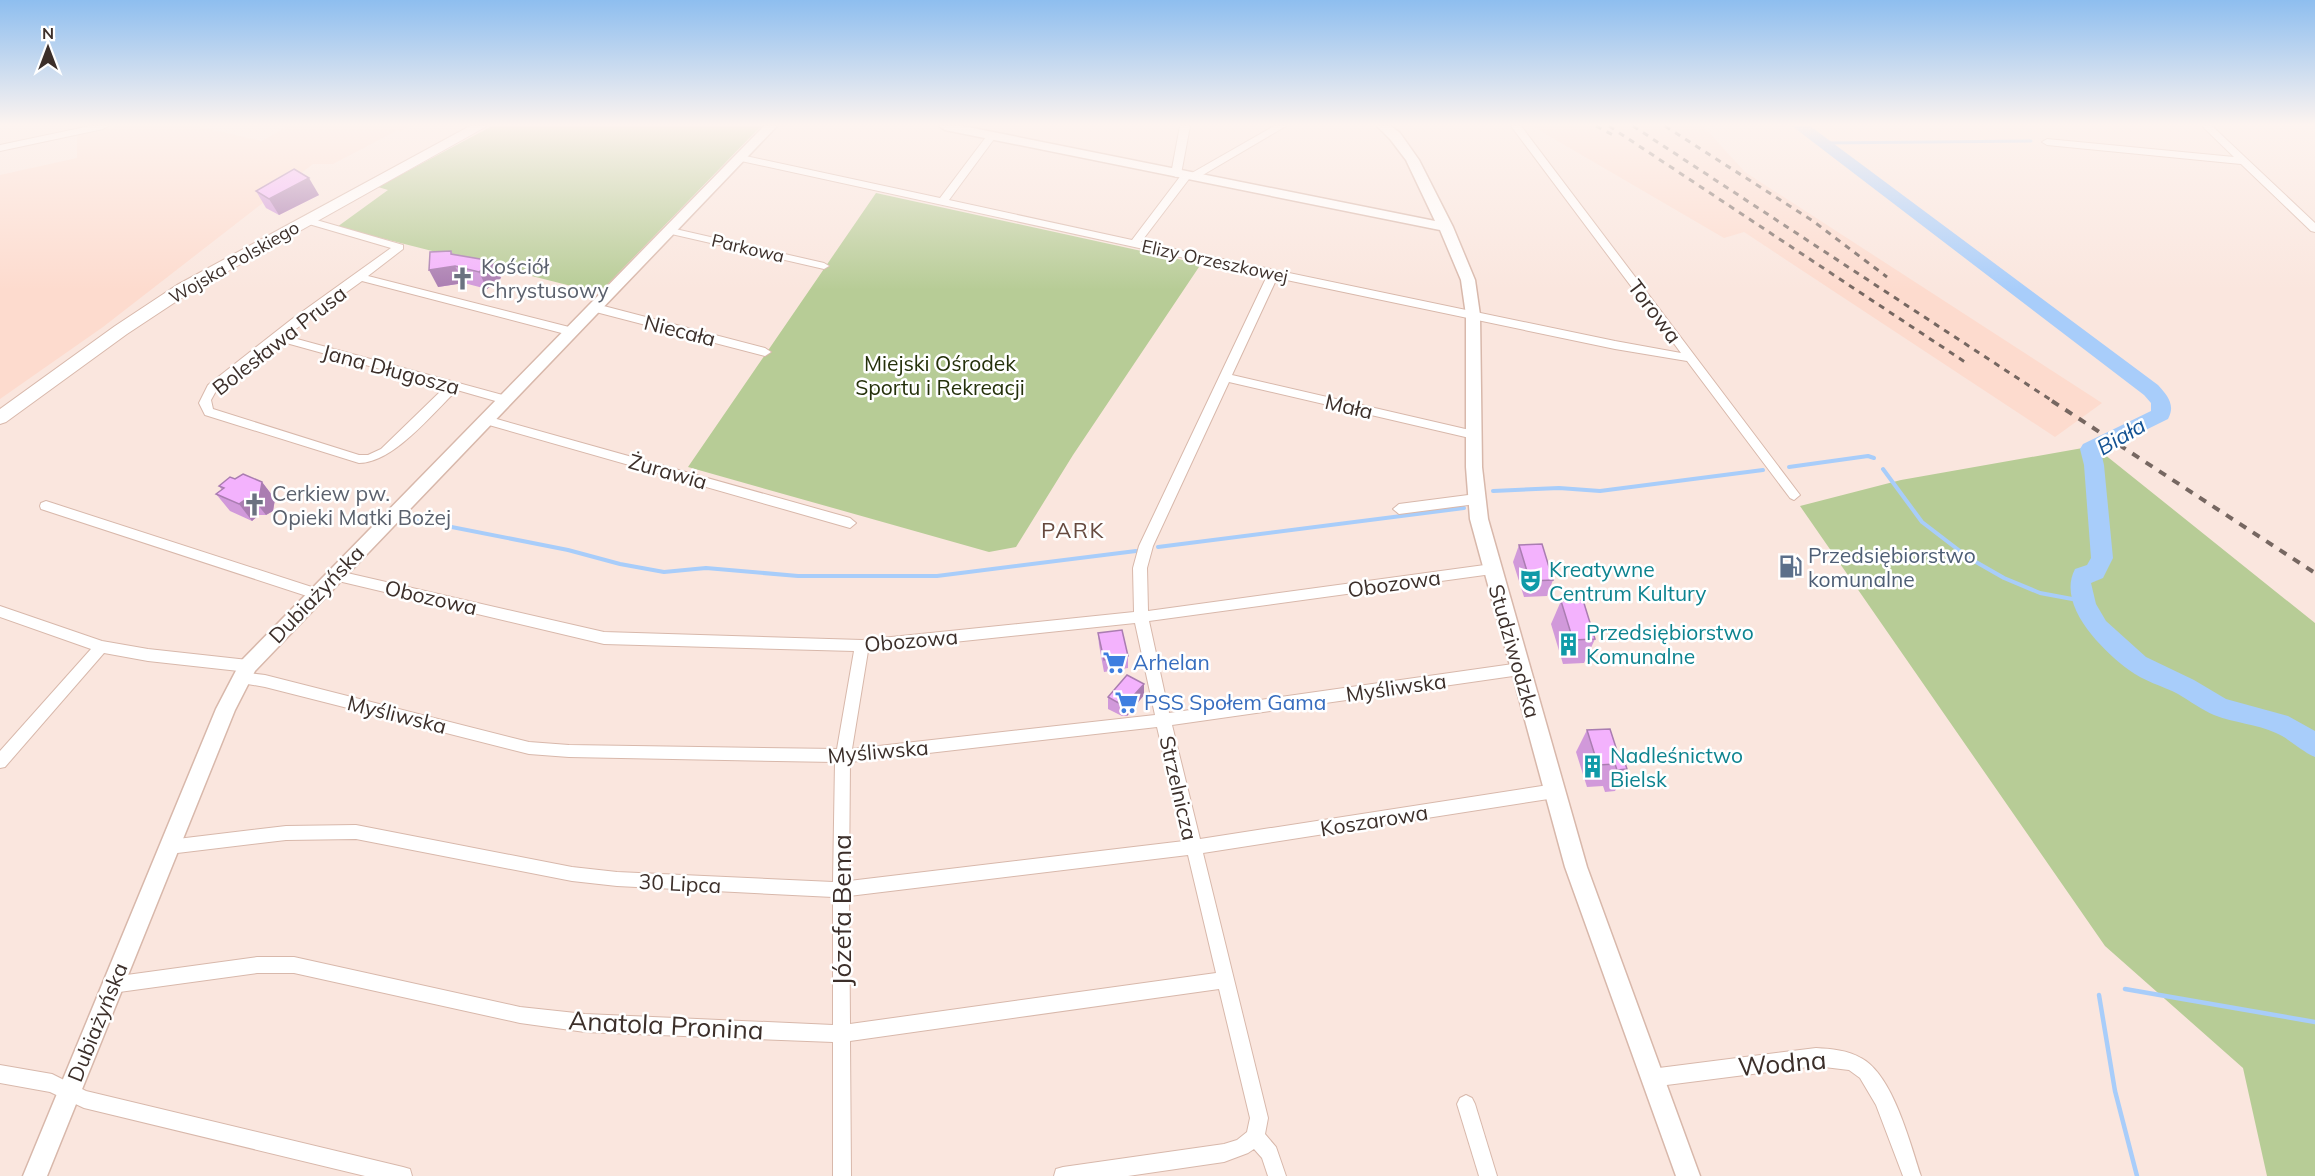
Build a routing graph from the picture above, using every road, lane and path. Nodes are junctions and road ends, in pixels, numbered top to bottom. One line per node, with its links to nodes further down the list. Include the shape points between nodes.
1 (378, 181): 11 (main road, Wojska Polskiego)
2 (719, 181): 14 (street, Dubiażyńska)
3 (846, 181): 10 (street, Elizy Orzeszkowej)
4 (958, 181): 10 (street)
5 (1181, 181): 15 (street)
6 (1215, 181): 12 (street)
7 (1423, 181): 12 (street, Studziwodzka)
8 (1557, 181): 24 (street, Torowa)
9 (2264, 181): 13 (street)
10 (942, 202): 15 (street, Elizy Orzeszkowej)
11 (306, 220): 18 (street, Bolesława Prusa, via 399,247); 28 (main road, Wojska Polskiego, via 160,303)
12 (1446, 227): 20 (street, Studziwodzka, via 1468,280)
13 (2315, 229)
14 (671, 231): 16 (street, Parkowa); 19 (street, Dubiażyńska)
15 (1134, 244): 17 (street, Elizy Orzeszkowej)
16 (824, 266)
17 (1273, 274): 20 (street, Elizy Orzeszkowej); 25 (street, Strzelnicza)
18 (360, 277): 21 (street, Bolesława Prusa); 22 (street, Bolesława Prusa)
19 (596, 308): 21 (street, Dubiażyńska); 23 (street, Niecała)
20 (1473, 315): 24 (street, Elizy Orzeszkowej); 30 (street, Studziwodzka)
21 (573, 332): 27 (street, Dubiażyńska)
22 (277, 337): 26 (street, Jana Długosza); 26 (street, Bolesława Prusa, via 212,388 205,399 209,412 369,459 386,452)
23 (765, 352)
24 (1690, 358): 31 (street, Torowa)
25 (1225, 377): 30 (street, Mała); 40 (street, Strzelnicza, via 1144,549 1140,568)
26 (454, 386): 27 (street, Jana Długosza)
27 (506, 400): 29 (street, Dubiażyńska)
28 (0, 418)
29 (486, 420): 35 (street, Żurawia); 37 (street, Dubiażyńska)
30 (1474, 435): 32 (street, Studziwodzka)
31 (1794, 495)
32 (1476, 499): 34 (street); 36 (street, Studziwodzka)
33 (46, 506): 38 (street)
34 (1399, 509)
35 (850, 523)
36 (1492, 569): 40 (street, Obozowa); 43 (street, Studziwodzka)
37 (334, 575): 38 (street, Dubiażyńska); 42 (street, Obozowa, via 604,638)
38 (316, 594): 44 (street, Dubiażyńska)
39 (0, 611): 41 (street, Myśliwska)
40 (1141, 617): 42 (street, Obozowa); 45 (street, Strzelnicza)
41 (101, 646): 44 (street, Myśliwska); 47 (street)
42 (862, 646): 46 (street, Józefa Bema)
43 (1520, 669): 45 (street, Myśliwska); 48 (street, Studziwodzka)
44 (245, 672): 46 (street, Myśliwska, via 265,681 529,748); 50 (street, Dubiażyńska)
45 (1163, 720): 46 (street, Myśliwska); 49 (street, Strzelnicza)
46 (844, 756): 51 (street, Józefa Bema)
47 (0, 762)
48 (1554, 791): 49 (street, Koszarowa); 56 (street, Studziwodzka, via 1582,885)
49 (1193, 846): 51 (street, 30 Lipca); 52 (street, Strzelnicza)
50 (169, 847): 51 (street, 30 Lipca, via 262,835 356,832 572,874); 53 (street, Dubiażyńska)
51 (840, 890): 54 (street, Józefa Bema)
52 (1224, 980): 54 (street, Anatola Pronina); 59 (street, Strzelnicza, via 1259,1118)
53 (112, 985): 54 (street, Anatola Pronina, via 257,965 294,966 520,1015 608,1024); 57 (street, Dubiażyńska)
54 (842, 1034): 62 (street, Józefa Bema)
55 (0, 1074): 57 (street, via 52,1083)
56 (1651, 1078): 66 (street, Studziwodzka); 67 (street, Wodna, via 1816,1057 1859,1065 1876,1082)
57 (69, 1091): 60 (street, Dubiażyńska); 61 (street, via 84,1099)
58 (1466, 1104): 65 (street)
59 (1255, 1137): 63 (street, via 1224,1153); 64 (street, via 1270,1153)
60 (35, 1176)
61 (403, 1176)
62 (842, 1176)
63 (1063, 1176)
64 (1277, 1176)
65 (1488, 1176)
66 (1688, 1176)
67 (1912, 1176)

